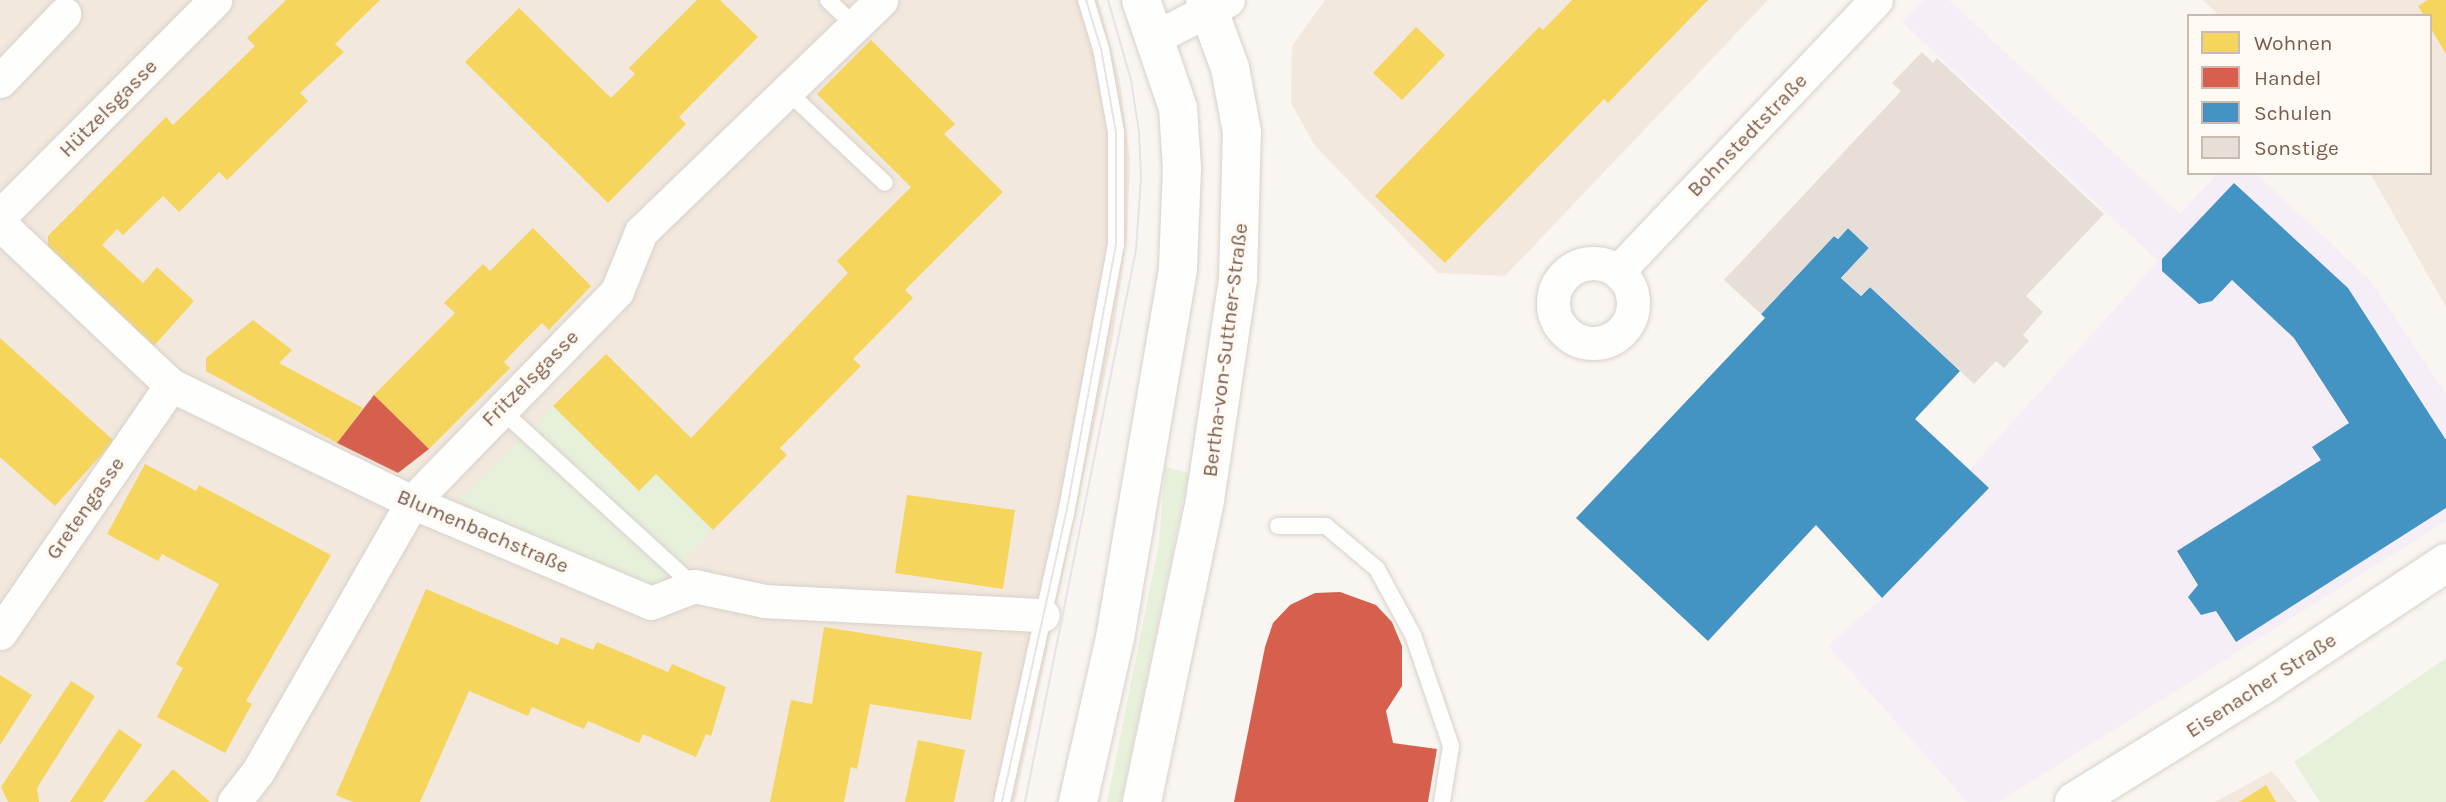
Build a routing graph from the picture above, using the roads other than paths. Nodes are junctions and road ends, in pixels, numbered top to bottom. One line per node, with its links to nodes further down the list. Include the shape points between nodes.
1 (215, 0): 14 (street, Hützelsgasse)
2 (828, 0): 9 (lane)
3 (881, 0): 9 (street, Fritzelsgasse)
4 (1086, 0): 23 (lane, via 1109,85 1119,170 1118,209 1108,286)
5 (1140, 0): 10 (main road)
6 (1876, 0): 16 (street, Bohnstedtstraße)
7 (1215, 3): 10 (street); 28 (main road, Bertha-von-Suttner-Straße, via 1241,132 1240,252 1215,445)
8 (70, 7): 11 (street)
9 (855, 26): 12 (street, Fritzelsgasse)
10 (1154, 38): 27 (main road, via 1178,108 1182,168 1178,268 1115,638)
11 (0, 81)
12 (787, 91): 13 (lane); 18 (street, Fritzelsgasse, via 641,232 617,291)
13 (885, 183)
14 (0, 216)
15 (0, 224): 17 (street, Blumenbachstraße)
16 (1618, 271)
17 (171, 385): 19 (street, Blumenbachstraße); 24 (street, Gretengasse)
18 (499, 408): 19 (street, Fritzelsgasse); 22 (lane)
19 (412, 502): 22 (street, Blumenbachstraße, via 651,603); 25 (street, Fritzelsgasse, via 257,773)
20 (1278, 526): 29 (lane, via 1326,526 1377,569 1412,635 1451,746)
21 (2446, 563): 30 (main road, Eisenacher Straße)
22 (694, 586): 23 (street, via 765,601)
23 (1043, 615): 26 (lane)
24 (0, 633)
25 (234, 802)
26 (1002, 802)
27 (1079, 802)
28 (1142, 802)
29 (1441, 802)
30 (2074, 802)

